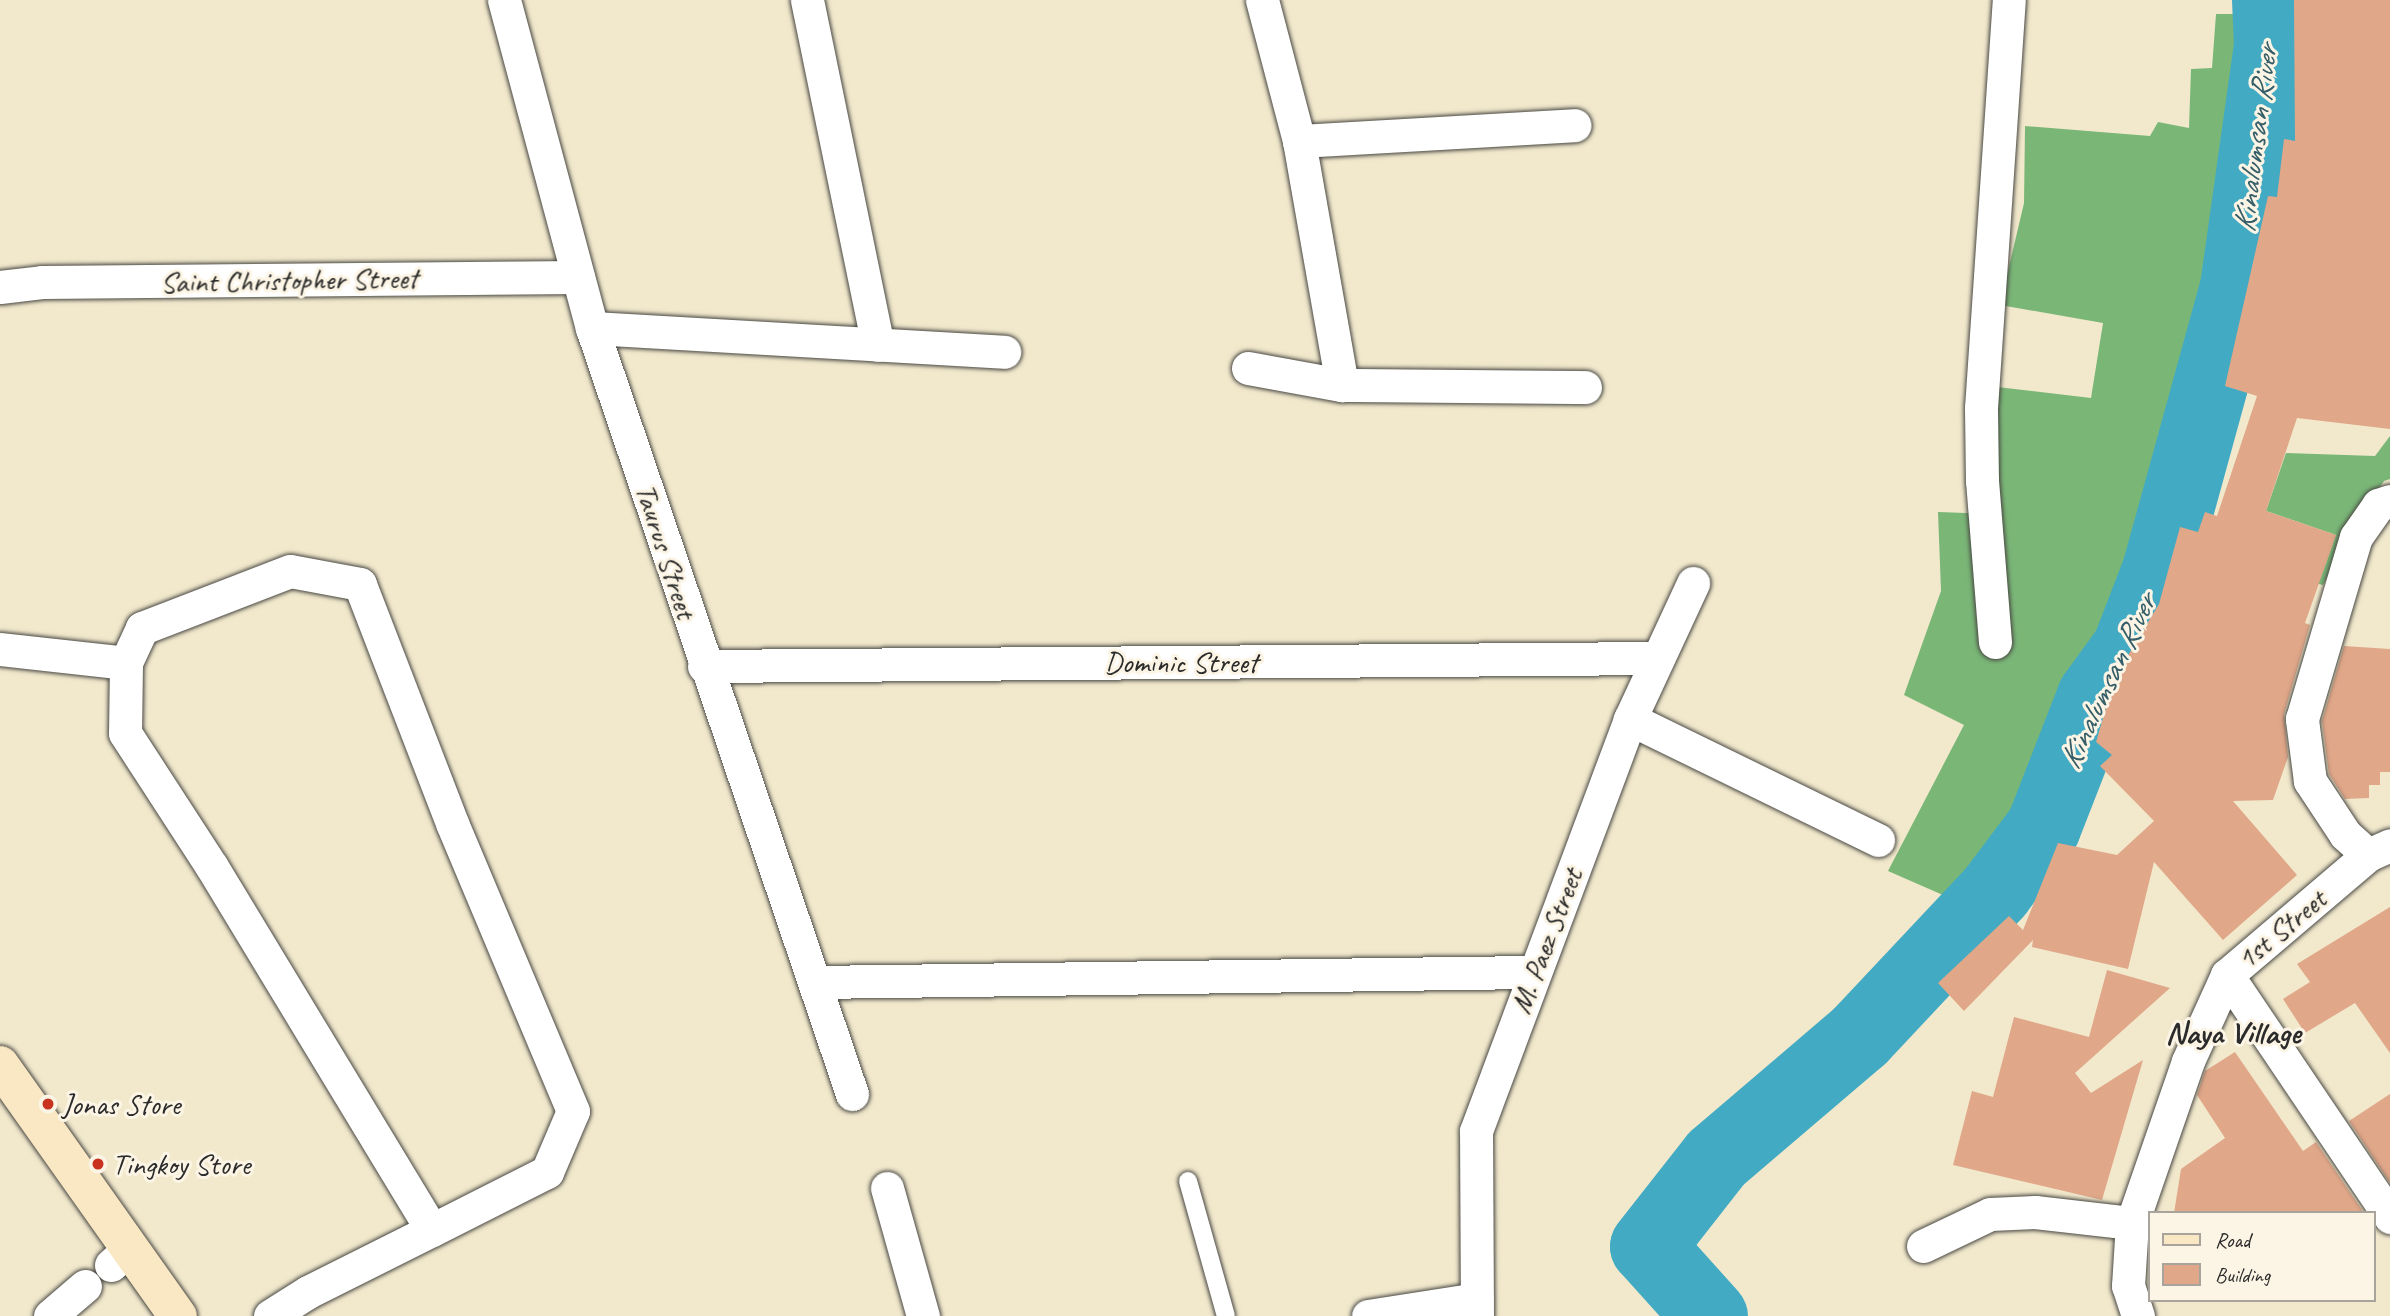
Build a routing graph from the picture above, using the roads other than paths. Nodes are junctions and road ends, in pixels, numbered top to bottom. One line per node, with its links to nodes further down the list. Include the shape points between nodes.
1 (504, 0): 7 (street, Taurus Street)
2 (807, 0): 10 (street)
3 (1262, 0): 6 (street)
4 (2009, 0): 17 (street, via 1981,408)
5 (1575, 125): 6 (street)
6 (1299, 141): 13 (street)
7 (578, 277): 8 (street, Saint Christopher Street, via 42,282); 9 (street, Taurus Street)
8 (0, 288)
9 (592, 328): 10 (street); 21 (street, Taurus Street)
10 (878, 345): 11 (street)
11 (1004, 352)
12 (1248, 368): 13 (street)
13 (1342, 385): 14 (street)
14 (1586, 387)
15 (2390, 501): 24 (street, via 2378,505 2356,537 2302,719 2310,781 2337,825)
16 (1693, 583): 19 (street, M. Paez Street)
17 (1995, 642)
18 (0, 649): 20 (street)
19 (1658, 658): 21 (street, Dominic Street); 22 (street, M. Paez Street)
20 (125, 663): 34 (street, via 125,733 212,867); 34 (street, via 142,628 290,572 360,584 452,823 573,1111 547,1172)
21 (704, 666): 27 (street, Taurus Street)
22 (1630, 719): 23 (street); 25 (street, M. Paez Street)
23 (1878, 840)
24 (2379, 850): 26 (street, 1st Street)
25 (1535, 972): 27 (street); 37 (street, M. Paez Street, via 1476,1131)
26 (2227, 975): 32 (street); 33 (street, 1st Street, via 2188,1061)
27 (815, 982): 29 (street, Taurus Street)
28 (0, 1065): 39 (street, via 120,1257)
29 (852, 1094)
30 (1188, 1181): 42 (lane)
31 (887, 1188): 41 (street)
32 (2390, 1217)
33 (2132, 1223): 35 (street, via 2035,1212 1990,1214); 44 (street, 1st Street, via 2128,1286)
34 (432, 1230): 40 (street)
35 (1923, 1246)
36 (85, 1286): 38 (street)
37 (1477, 1307): 43 (street)
38 (50, 1316)
39 (178, 1316)
40 (270, 1316)
41 (923, 1316)
42 (1226, 1316)
43 (1368, 1316)
44 (2138, 1316)

